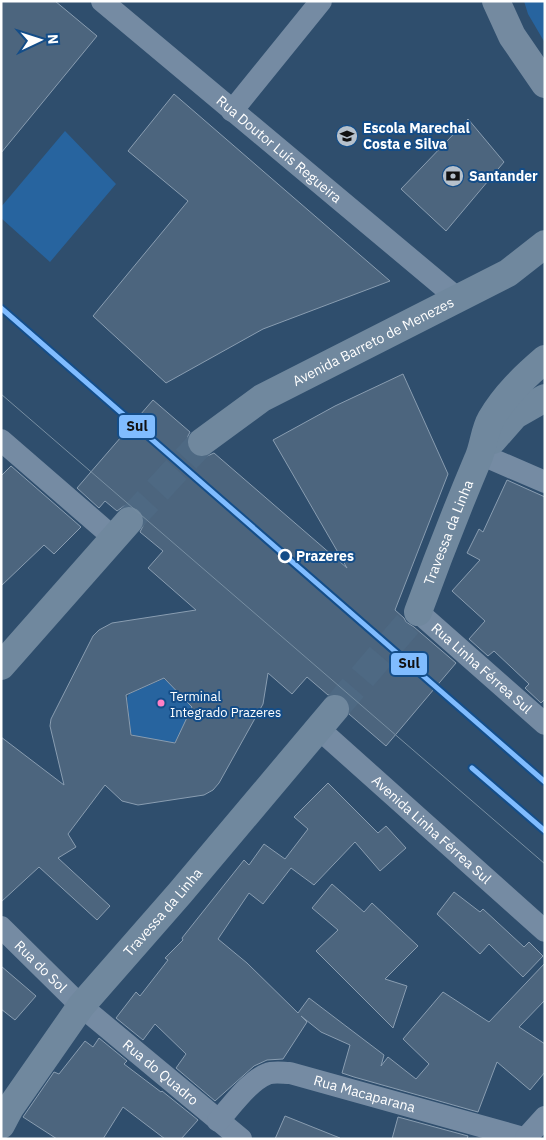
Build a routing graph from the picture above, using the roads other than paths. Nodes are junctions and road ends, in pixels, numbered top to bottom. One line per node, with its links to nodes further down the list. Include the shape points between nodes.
1 (102, 1): 5 (street, Rua Doutor Luís Regueira)
2 (321, 1): 5 (street)
3 (496, 1): 4 (main road, via 512,36)
4 (545, 84)
5 (232, 111): 7 (street, Rua Doutor Luís Regueira)
6 (545, 244): 7 (main road, Avenida Barreto de Menezes, via 508,273)
7 (457, 298): 11 (main road, Avenida Barreto de Menezes, via 262,398)
8 (545, 359): 12 (main road, Travessa da Linha, via 520,381 496,412 485,432)
9 (545, 398): 12 (main road, Travessa da Linha, via 515,415)
10 (1, 440): 14 (street)
11 (202, 442)
12 (480, 454): 13 (street); 15 (main road, Travessa da Linha)
13 (545, 482)
14 (121, 530): 16 (main road)
15 (418, 612): 18 (street, Rua Linha Férrea Sul)
16 (1, 666)
17 (327, 719): 20 (street, Avenida Linha Férrea Sul); 21 (main road, Travessa da Linha)
18 (545, 724)
19 (1, 927): 21 (street, Rua do Sol)
20 (545, 931)
21 (81, 1006): 23 (street, Rua do Quadro); 24 (main road, Travessa da Linha)
22 (545, 1117): 26 (street)
23 (218, 1121): 25 (street, Rua do Quadro); 26 (street, Rua Macaparana, via 254,1083 275,1072 290,1073)
24 (1, 1125)
25 (240, 1139)
26 (527, 1139)

